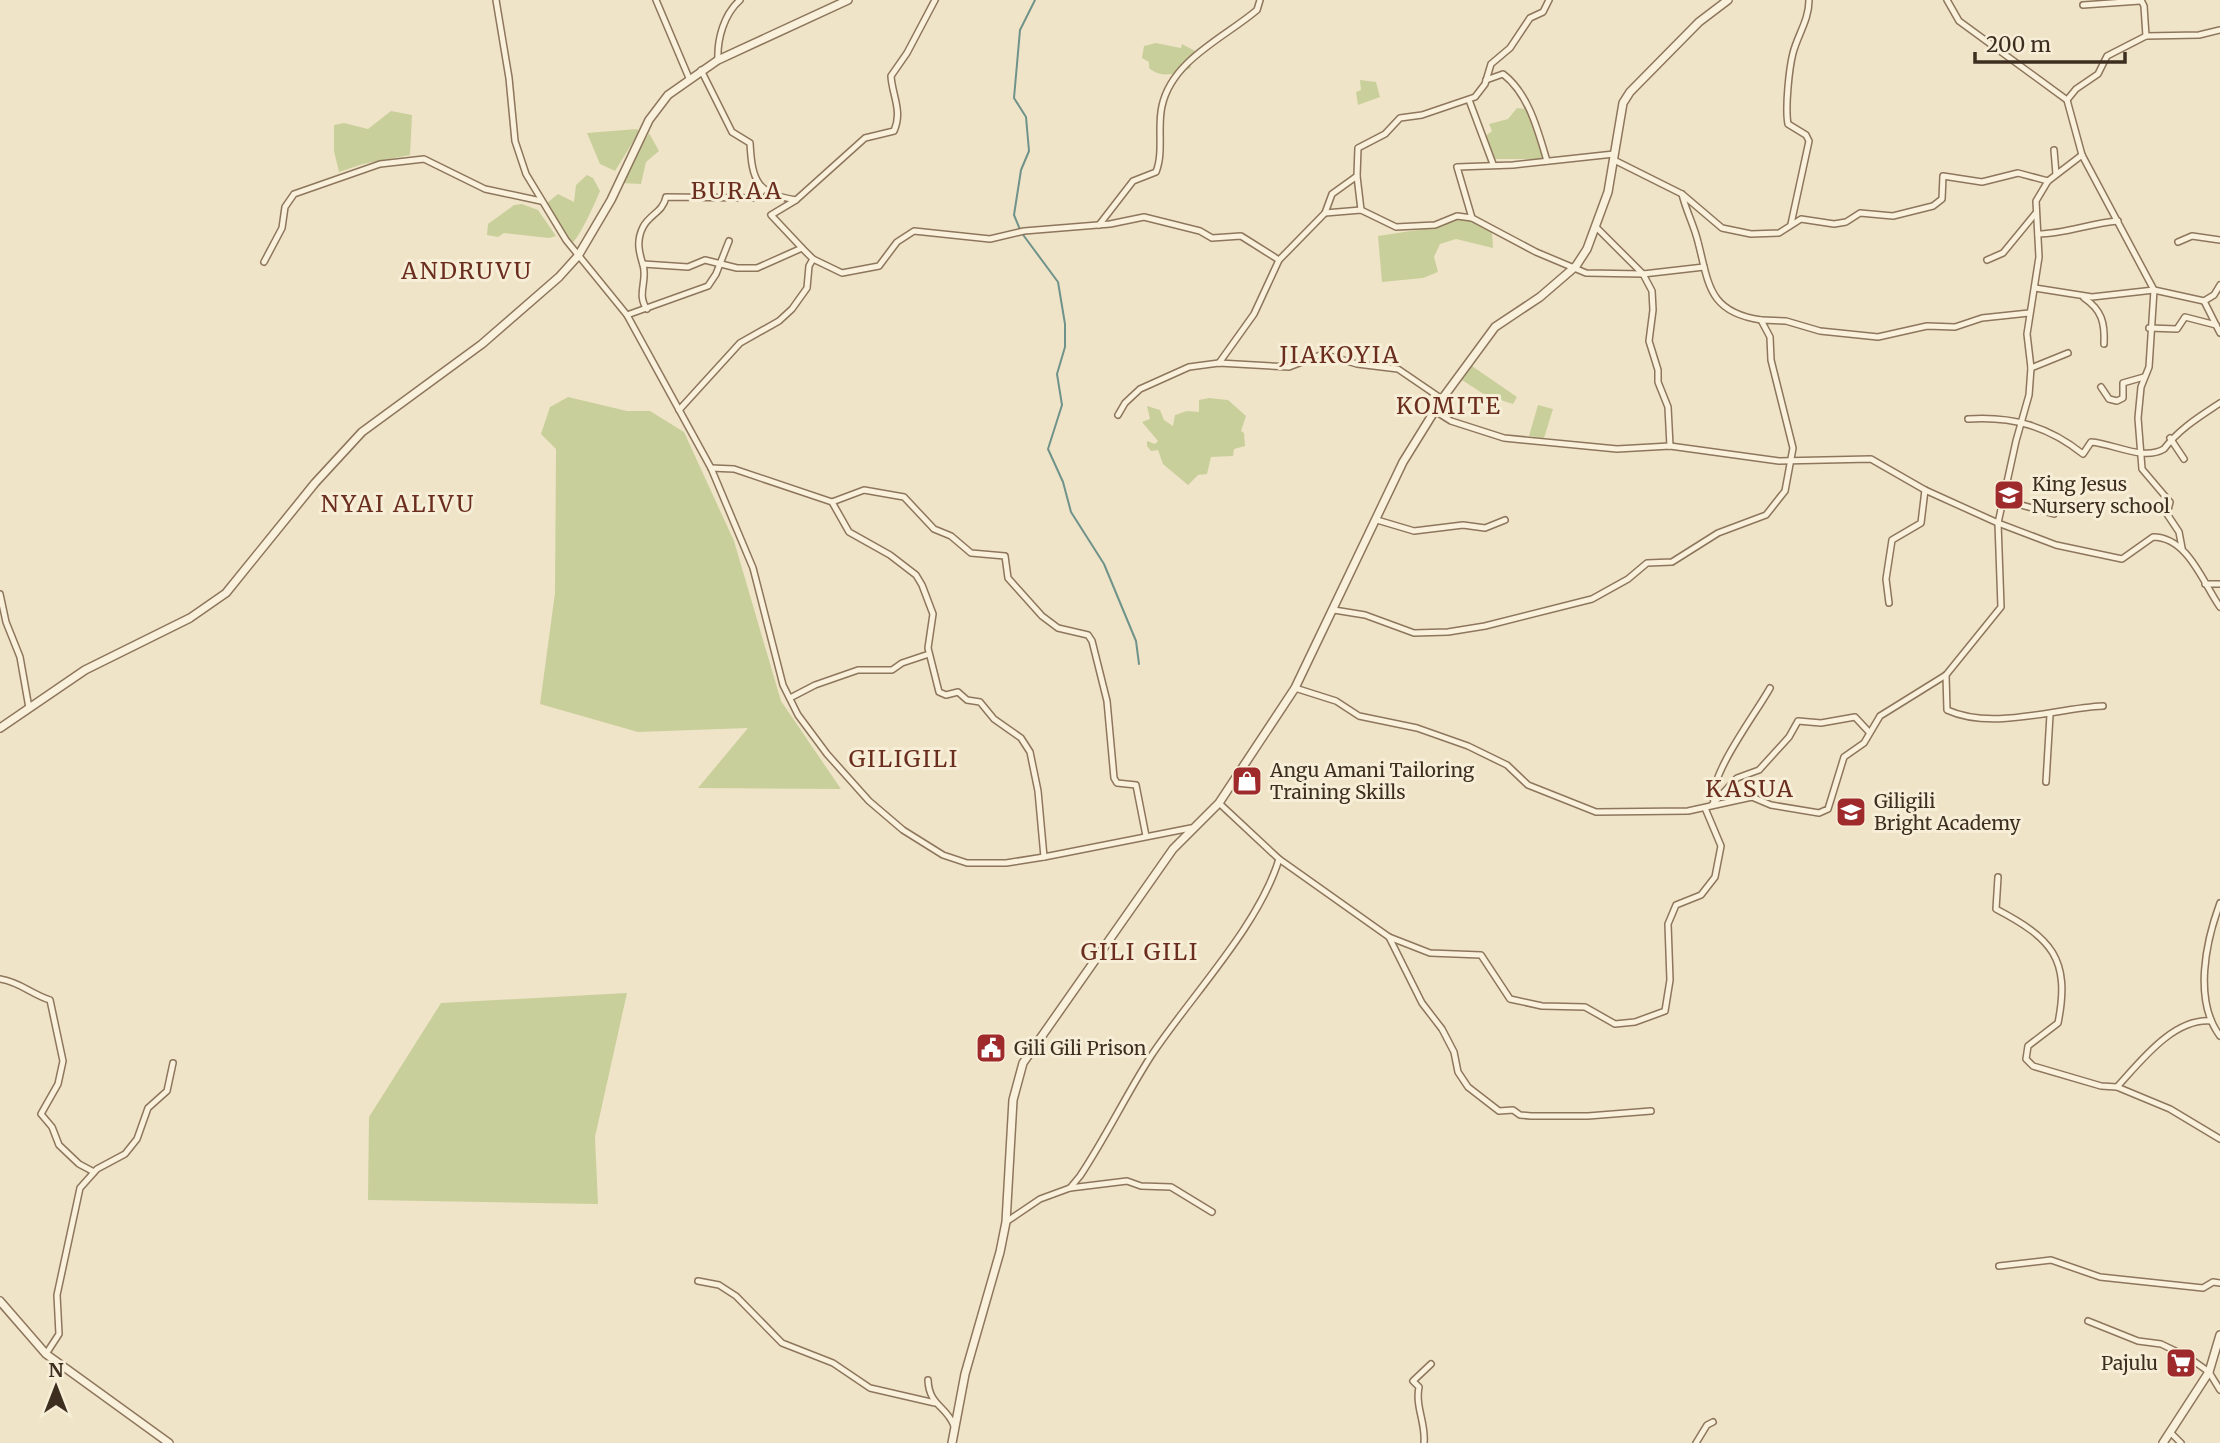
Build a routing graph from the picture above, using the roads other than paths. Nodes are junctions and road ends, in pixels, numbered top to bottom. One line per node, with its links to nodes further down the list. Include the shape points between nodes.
1 (496, 0): 32 (street, via 514,141)
2 (656, 0): 17 (street)
3 (740, 0): 15 (street, via 723,28)
4 (848, 0): 15 (street)
5 (934, 0): 31 (street, via 891,76 897,99 894,131 865,138)
6 (1260, 0): 39 (street, via 1257,10 1211,42 1164,97 1156,172 1128,186)
7 (1549, 0): 18 (street, via 1543,12 1530,18 1510,48 1491,64)
8 (1728, 0): 23 (street, via 1699,22 1630,92 1623,103)
9 (1810, 0): 38 (street, via 1792,56 1790,79 1788,124 1809,141)
10 (1947, 0): 20 (street, via 1959,21)
11 (2140, 1): 12 (street); 14 (street)
12 (2083, 5)
13 (2220, 30): 14 (street)
14 (2146, 36): 20 (street, via 2107,56 2096,75)
15 (718, 60): 16 (street)
16 (701, 70): 17 (street); 29 (street, via 732,132 750,143 754,171)
17 (689, 78): 46 (street, via 649,120)
18 (1486, 80): 19 (street); 24 (street, via 1501,75 1508,78 1528,105)
19 (1469, 100): 25 (street); 27 (street, via 1396,120 1385,134 1358,148)
20 (2067, 100): 22 (street)
21 (2054, 150): 26 (street)
22 (2082, 155): 26 (street); 37 (street)
23 (1614, 157): 24 (street); 30 (street); 40 (street)
24 (1547, 161): 25 (street)
25 (1493, 164): 36 (street, via 1455,168)
26 (2056, 174): 28 (street)
27 (1357, 176): 33 (street); 34 (street, via 1332,194)
28 (2048, 181): 35 (street, via 2038,195); 38 (street, via 2018,173 1982,182 1943,176 1942,199 1933,206 1886,216 1860,213 1841,223 1809,219)
29 (763, 190): 31 (street); 51 (street, via 760,196 749,198 668,195 642,231 639,252)
30 (1682, 194): 38 (street, via 1722,228 1770,234); 54 (street)
31 (796, 200): 45 (street, via 771,215)
32 (541, 201): 46 (street); 50 (street, via 485,189 424,159 380,164 294,194)
33 (1361, 210): 34 (street); 36 (street, via 1396,227 1435,225 1457,216)
34 (1325, 213): 48 (street)
35 (2035, 214): 41 (street); 49 (street, via 2003,253)
36 (1472, 218): 53 (street, via 1536,252)
37 (2118, 222): 41 (street); 58 (street)
38 (1791, 224)
39 (1098, 225): 47 (street, via 1024,231 990,239 914,231 897,242 879,266 842,273); 48 (street, via 1144,217 1212,238 1241,236)
40 (1596, 227): 53 (street); 55 (street)
41 (2038, 234): 57 (street)
42 (2220, 240): 44 (street, via 2192,236)
43 (729, 241): 52 (street)
44 (2178, 242)
45 (802, 248): 47 (street); 52 (street, via 764,267)
46 (578, 256): 63 (street); 107 (street, via 482,344 362,432 214,603 85,670)
47 (813, 259): 76 (street, via 807,288 792,309 740,343)
48 (1279, 260): 70 (street, via 1254,314)
49 (1987, 260)
50 (264, 262)
51 (643, 264): 52 (street, via 688,268 705,260); 61 (street, via 642,299)
52 (719, 265): 61 (street, via 708,286)
53 (1576, 266): 55 (street, via 1586,273); 74 (street, via 1495,327)
54 (1704, 267): 55 (street); 64 (street, via 1713,295 1741,317)
55 (1643, 274): 82 (street, via 1653,297 1649,341 1668,407)
56 (2220, 285): 60 (street)
57 (2035, 288): 59 (street); 62 (street)
58 (2154, 290): 59 (street); 60 (street); 66 (street)
59 (2082, 296): 68 (street, via 2101,315)
60 (2204, 300): 65 (street)
61 (647, 309): 63 (street)
62 (2029, 313): 64 (street, via 1866,338); 71 (street)
63 (626, 315): 76 (street)
64 (1760, 320): 85 (street, via 1770,337)
65 (2216, 325): 66 (street, via 2185,317 2177,329); 67 (street)
66 (2149, 328): 72 (street, via 2149,367)
67 (2220, 333)
68 (2104, 344)
69 (2068, 353): 71 (street)
70 (1219, 363): 74 (street, via 1289,367 1330,354 1349,362 1398,369); 78 (street, via 1189,367 1152,382 1129,398)
71 (2031, 368): 80 (street)
72 (2144, 377): 73 (street, via 2123,383 2123,398 2117,401); 83 (street, via 2138,418)
73 (2101, 387)
74 (1442, 399): 77 (street)
75 (2220, 403): 81 (street)
76 (679, 410): 86 (street)
77 (1435, 411): 82 (street, via 1504,438 1617,449); 91 (street, via 1403,462)
78 (1118, 415)
79 (1968, 419): 80 (street)
80 (2022, 422): 83 (street, via 2050,432 2083,454 2091,442); 88 (street)
81 (2170, 438): 83 (street, via 2156,454); 84 (street)
82 (1670, 446): 85 (street, via 1762,460)
83 (2143, 454): 94 (street, via 2142,469 2170,502 2167,514 2179,532)
84 (2184, 459)
85 (1793, 460): 87 (street, via 1871,459); 100 (street, via 1785,491 1766,515 1718,533 1672,562 1647,563 1628,579 1577,604 1431,634)
86 (711, 468): 89 (street, via 734,469); 105 (street, via 752,568)
87 (1925, 490): 93 (street); 98 (street, via 1921,523 1892,540 1886,579)
88 (2003, 500): 90 (street); 93 (street)
89 (832, 502): 101 (street, via 849,532 916,575 933,614); 115 (street, via 864,490 904,497 934,529 971,553 1007,558 1008,578 1052,625 1088,635 1107,701 1114,778 1117,783 1136,785)
90 (2054, 514)
91 (1377, 520): 92 (street, via 1414,531 1454,525 1485,528); 100 (street)
92 (1505, 520)
93 (1998, 523): 94 (street, via 2056,545 2114,559 2127,557 2153,537); 102 (street, via 2001,607)
94 (2182, 548): 95 (street)
95 (2205, 584): 96 (street); 99 (street)
96 (2220, 584)
97 (0, 594): 107 (street, via 20,657)
98 (1889, 603)
99 (2220, 607)
100 (1334, 610): 103 (street)
101 (929, 654): 105 (street, via 892,670 858,670); 116 (street, via 939,692 958,691 967,700 980,702 1025,743 1036,776)
102 (1946, 675): 108 (street, via 1946,708 1950,712 1982,717); 110 (street, via 1880,716)
103 (1295, 688): 112 (street); 113 (street, via 1336,701 1359,716 1417,727 1468,746 1507,765 1528,785 1584,810 1647,812)
104 (1770, 688): 113 (street, via 1723,766)
105 (790, 698): 116 (street, via 827,754 869,801 903,830 943,855 984,864)
106 (2103, 706): 108 (street)
107 (29, 708): 109 (street)
108 (2050, 715): 111 (street)
109 (0, 728)
110 (1869, 732): 113 (street, via 1855,717 1821,723 1798,721 1759,770 1737,778); 113 (street, via 1864,743 1842,760 1825,811 1771,806 1752,797)
111 (2046, 782)
112 (1219, 803): 114 (street); 117 (street)
113 (1710, 805): 120 (street, via 1721,846 1714,880 1701,895 1676,905 1670,916 1665,1011 1615,1024 1585,1007 1515,1001 1481,955 1430,953)
114 (1191, 828): 115 (street); 131 (street, via 1023,1063 1013,1100)
115 (1146, 836): 116 (street)
116 (1044, 858)
117 (1279, 859): 120 (street); 129 (street, via 1251,915 1151,1057)
118 (1998, 877): 125 (street, via 1996,909 2051,946 2060,977 2058,1023 2028,1046 2026,1059 2055,1074)
119 (2220, 902): 122 (street, via 2207,951)
120 (1389, 937): 126 (street, via 1422,1003 1442,1028 1458,1072 1468,1087 1493,1107 1531,1116)
121 (0, 979): 128 (street, via 16,981 33,995 50,1000 63,1061 58,1084 41,1114 59,1145)
122 (2211, 1021): 123 (street); 125 (street, via 2191,1023 2175,1032)
123 (2220, 1036)
124 (173, 1063): 128 (street, via 167,1091 148,1108 137,1139 125,1154)
125 (2117, 1087): 127 (street, via 2169,1109)
126 (1651, 1111)
127 (2220, 1139)
128 (94, 1172): 138 (street, via 80,1188 73,1211 57,1295 58,1334)
129 (1070, 1188): 130 (street, via 1127,1181 1171,1187); 131 (street, via 1040,1199)
130 (1212, 1212)
131 (1006, 1222): 145 (street)
132 (1999, 1266): 134 (street, via 2051,1260 2082,1272 2133,1282 2203,1288)
133 (698, 1281): 143 (street, via 726,1288 782,1343 833,1363 870,1388)
134 (2220, 1283)
135 (0, 1301): 138 (street)
136 (2088, 1321): 140 (street, via 2161,1344)
137 (2220, 1335): 140 (street)
138 (46, 1354): 147 (street)
139 (1431, 1364): 149 (street, via 1413,1381 1419,1387)
140 (2210, 1372): 142 (street); 146 (street)
141 (928, 1380): 143 (street)
142 (2220, 1390)
143 (934, 1403): 145 (street, via 948,1414)
144 (1713, 1422): 150 (street)
145 (955, 1429): 148 (street)
146 (2170, 1432): 151 (street); 152 (street)
147 (169, 1443)
148 (952, 1443)
149 (1424, 1443)
150 (1696, 1443)
151 (2163, 1443)
152 (2181, 1443)

